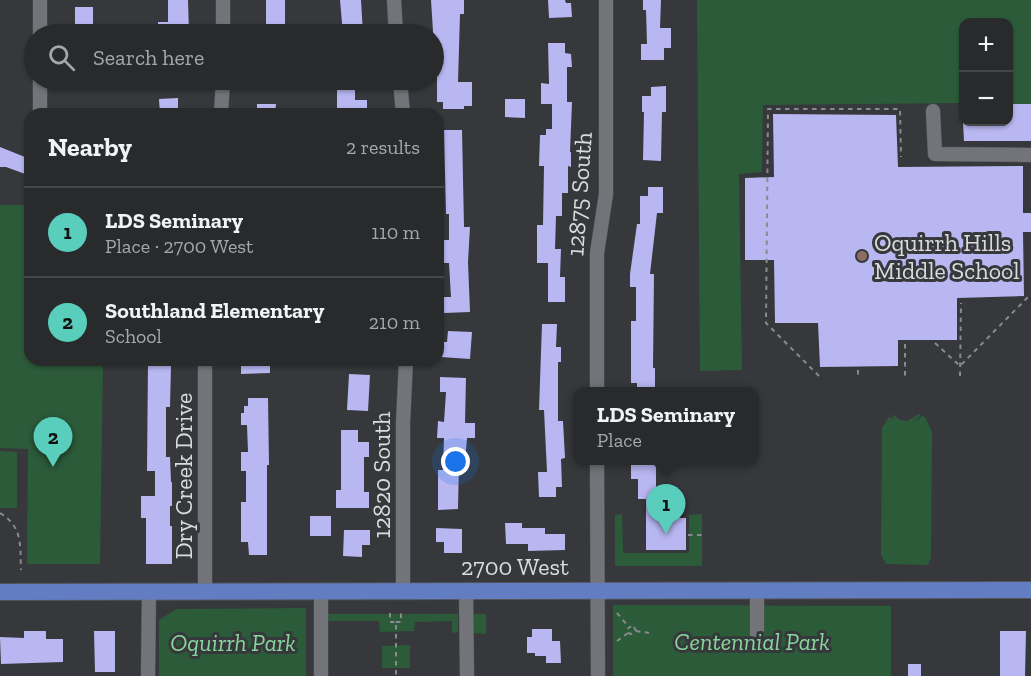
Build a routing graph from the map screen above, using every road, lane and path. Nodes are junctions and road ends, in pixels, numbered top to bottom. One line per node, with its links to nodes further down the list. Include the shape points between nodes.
1 (40, 0): 5 (street)
2 (223, 0): 6 (street)
3 (394, 0): 7 (street)
4 (606, 0): 29 (street, 12875 South, via 606,186 597,253)
5 (40, 24)
6 (223, 24)
7 (395, 24)
8 (40, 90): 11 (street)
9 (222, 90): 12 (street)
10 (401, 90): 13 (street)
11 (40, 108)
12 (221, 108)
13 (402, 108)
14 (933, 111): 15 (street, via 935,154)
15 (1031, 155)
16 (901, 157): 25 (path, via 900,109 768,109 766,323)
17 (1031, 294): 23 (path)
18 (961, 303): 23 (path)
19 (935, 343): 23 (path)
20 (905, 344): 27 (path)
21 (205, 366): 43 (street, Dry Creek Drive)
22 (406, 366): 35 (street, 12820 South)
23 (960, 366): 28 (path)
24 (858, 370): 26 (path)
25 (819, 376)
26 (858, 376)
27 (905, 376)
28 (960, 376)
29 (597, 387)
30 (597, 465): 37 (street)
31 (0, 513): 34 (path, via 14,524 18,533)
32 (688, 535): 33 (path)
33 (705, 535)
34 (21, 570)
35 (403, 590): 36 (main road, 2700 West); 40 (main road, 2700 West)
36 (466, 590): 37 (main road, 2700 West); 57 (street)
37 (597, 590): 38 (main road, 2700 West); 58 (street)
38 (757, 590): 39 (main road, 2700 West); 52 (street)
39 (1031, 590)
40 (321, 591): 43 (main road, 2700 West); 55 (street)
41 (0, 592): 42 (main road, 2700 West)
42 (149, 592): 43 (main road, 2700 West); 54 (street)
43 (205, 592)
44 (390, 613): 47 (path, via 390,622)
45 (401, 613): 47 (path, via 401,622)
46 (617, 613): 48 (path)
47 (396, 622): 56 (path)
48 (628, 626): 49 (path, via 634,626); 50 (path)
49 (636, 632): 50 (path); 51 (path)
50 (628, 633): 53 (path)
51 (649, 633)
52 (756, 636)
53 (617, 641)
54 (148, 676)
55 (321, 676)
56 (396, 676)
57 (467, 676)
58 (598, 676)

